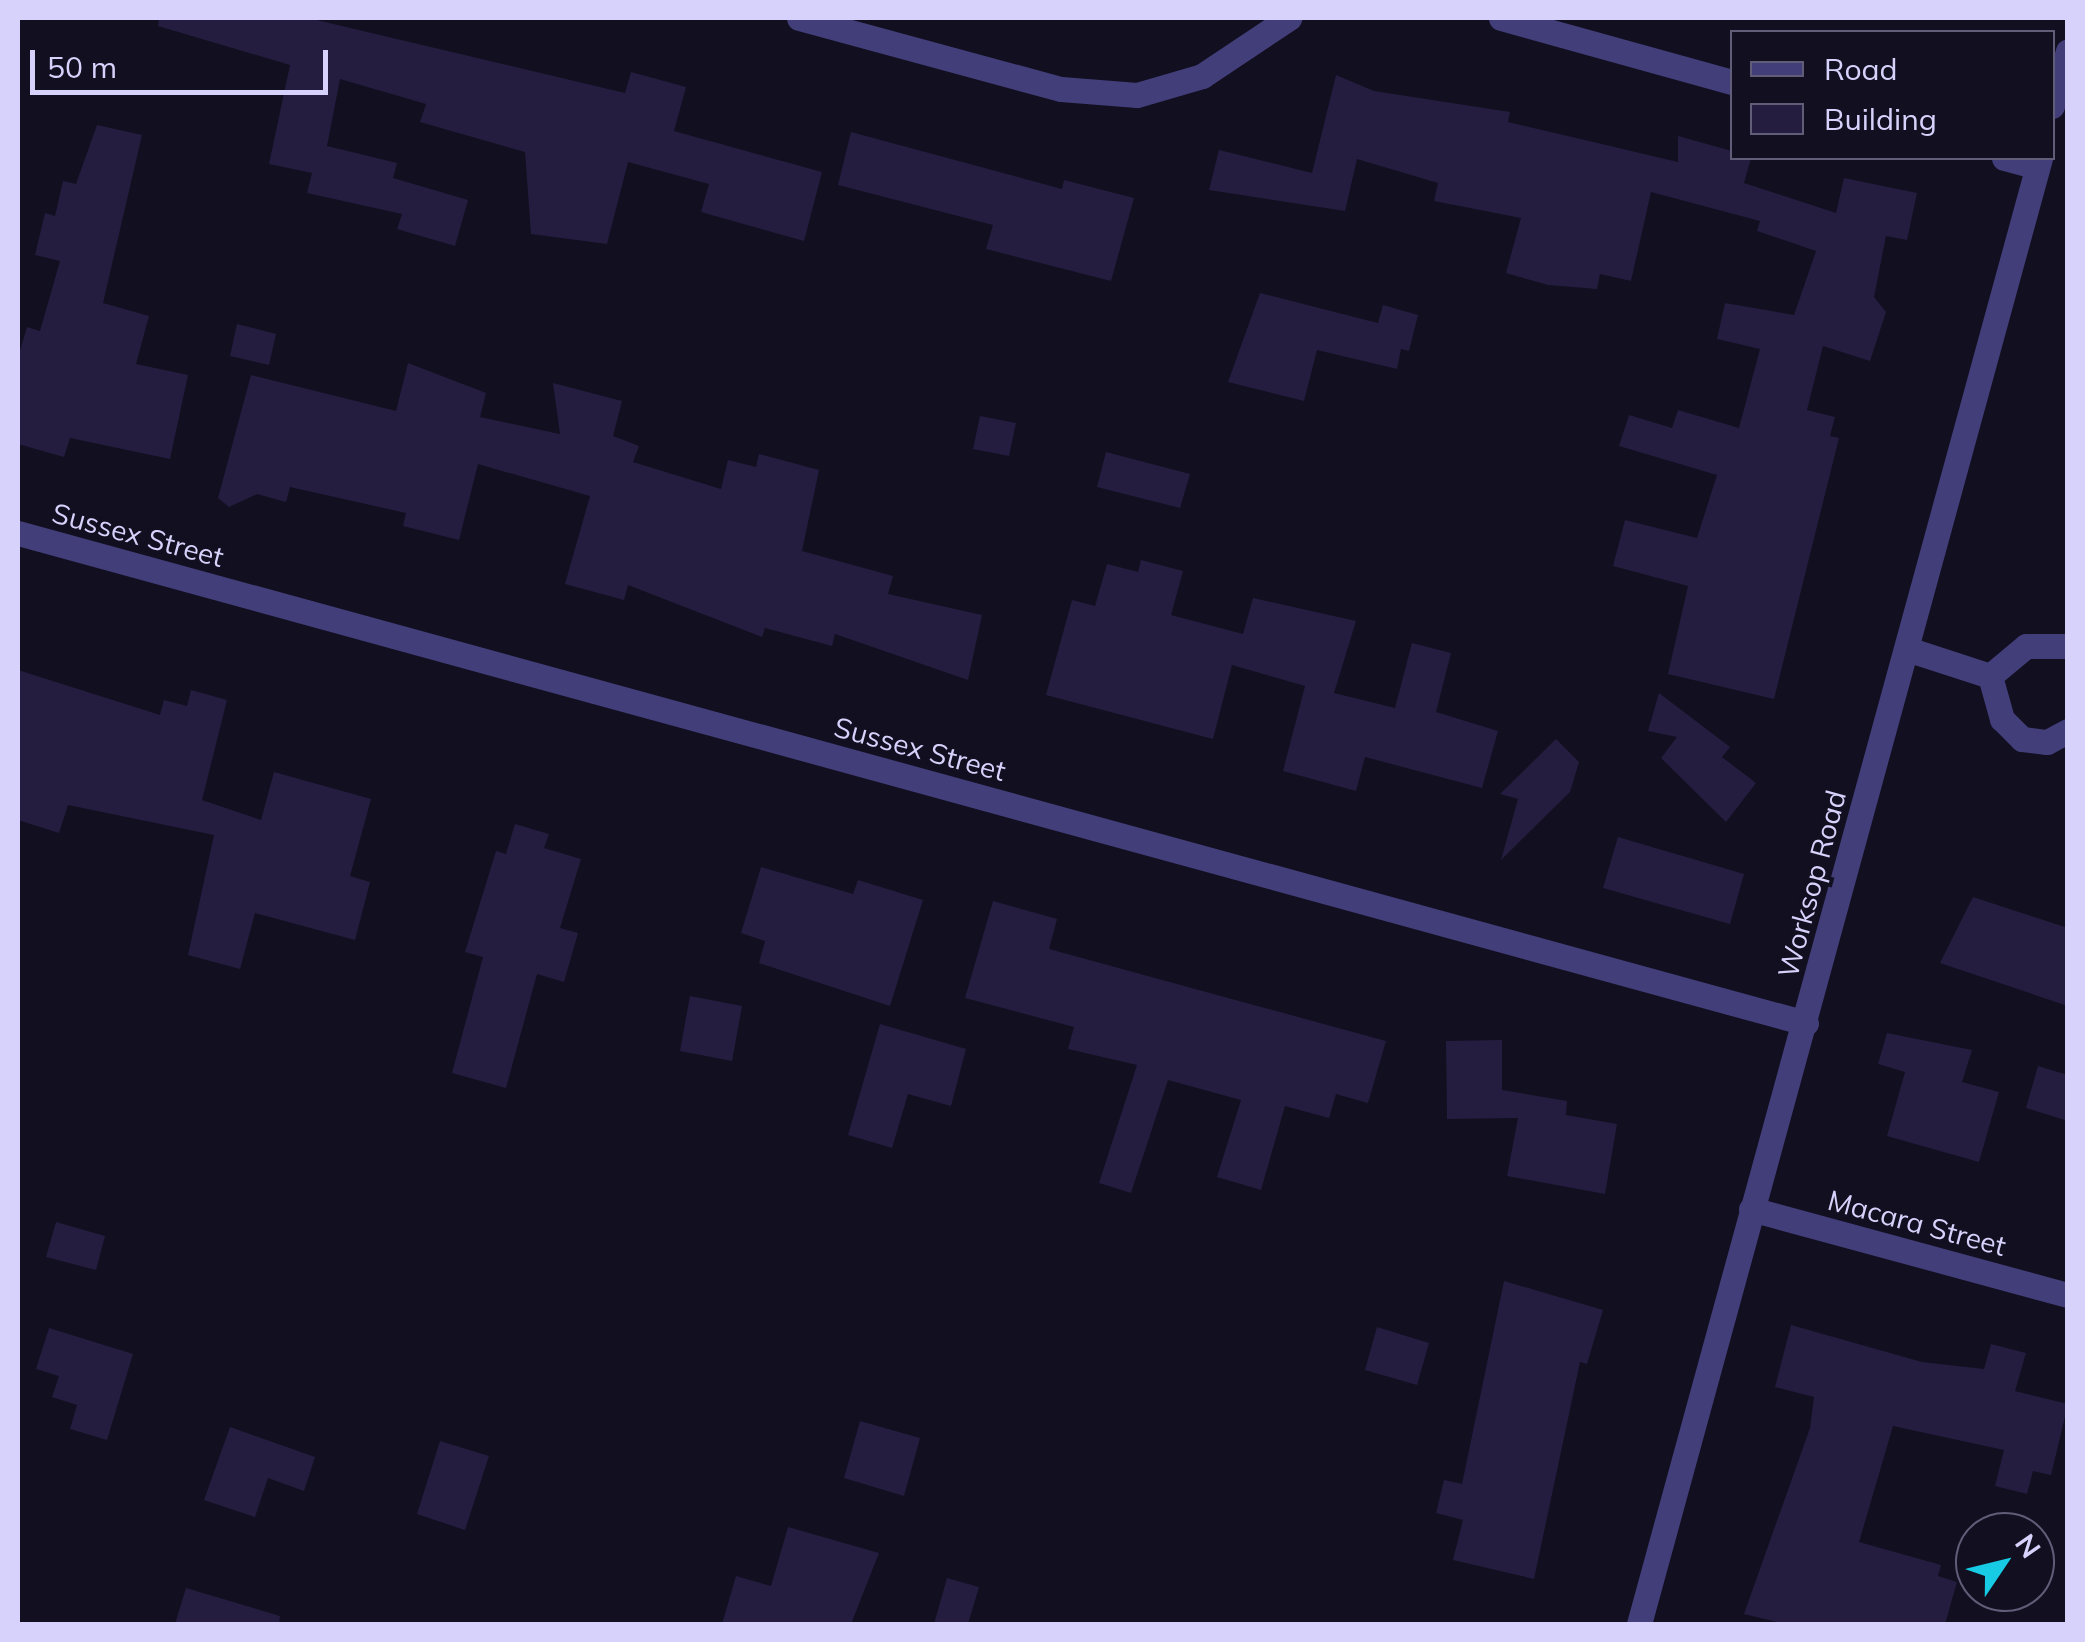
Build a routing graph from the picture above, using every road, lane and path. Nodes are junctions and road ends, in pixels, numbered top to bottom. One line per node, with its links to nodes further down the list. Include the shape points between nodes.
1 (799, 18): 2 (street, via 1061,89 1137,94 1202,76)
2 (1289, 18)
3 (1502, 18): 5 (street)
4 (2068, 51): 6 (street)
5 (1730, 81)
6 (2058, 103)
7 (2039, 162): 10 (street, Worksop Road)
8 (18, 533): 13 (street, Sussex Street)
9 (2068, 646): 11 (street, via 2026,646)
10 (1907, 649): 11 (street); 13 (street, Worksop Road)
11 (1990, 676): 12 (street, via 2002,719 2022,739 2047,742)
12 (2068, 731)
13 (1806, 1023): 14 (street, Worksop Road)
14 (1751, 1209): 15 (street, Macara Street); 16 (street, Worksop Road)
15 (2068, 1295)
16 (1638, 1624)

